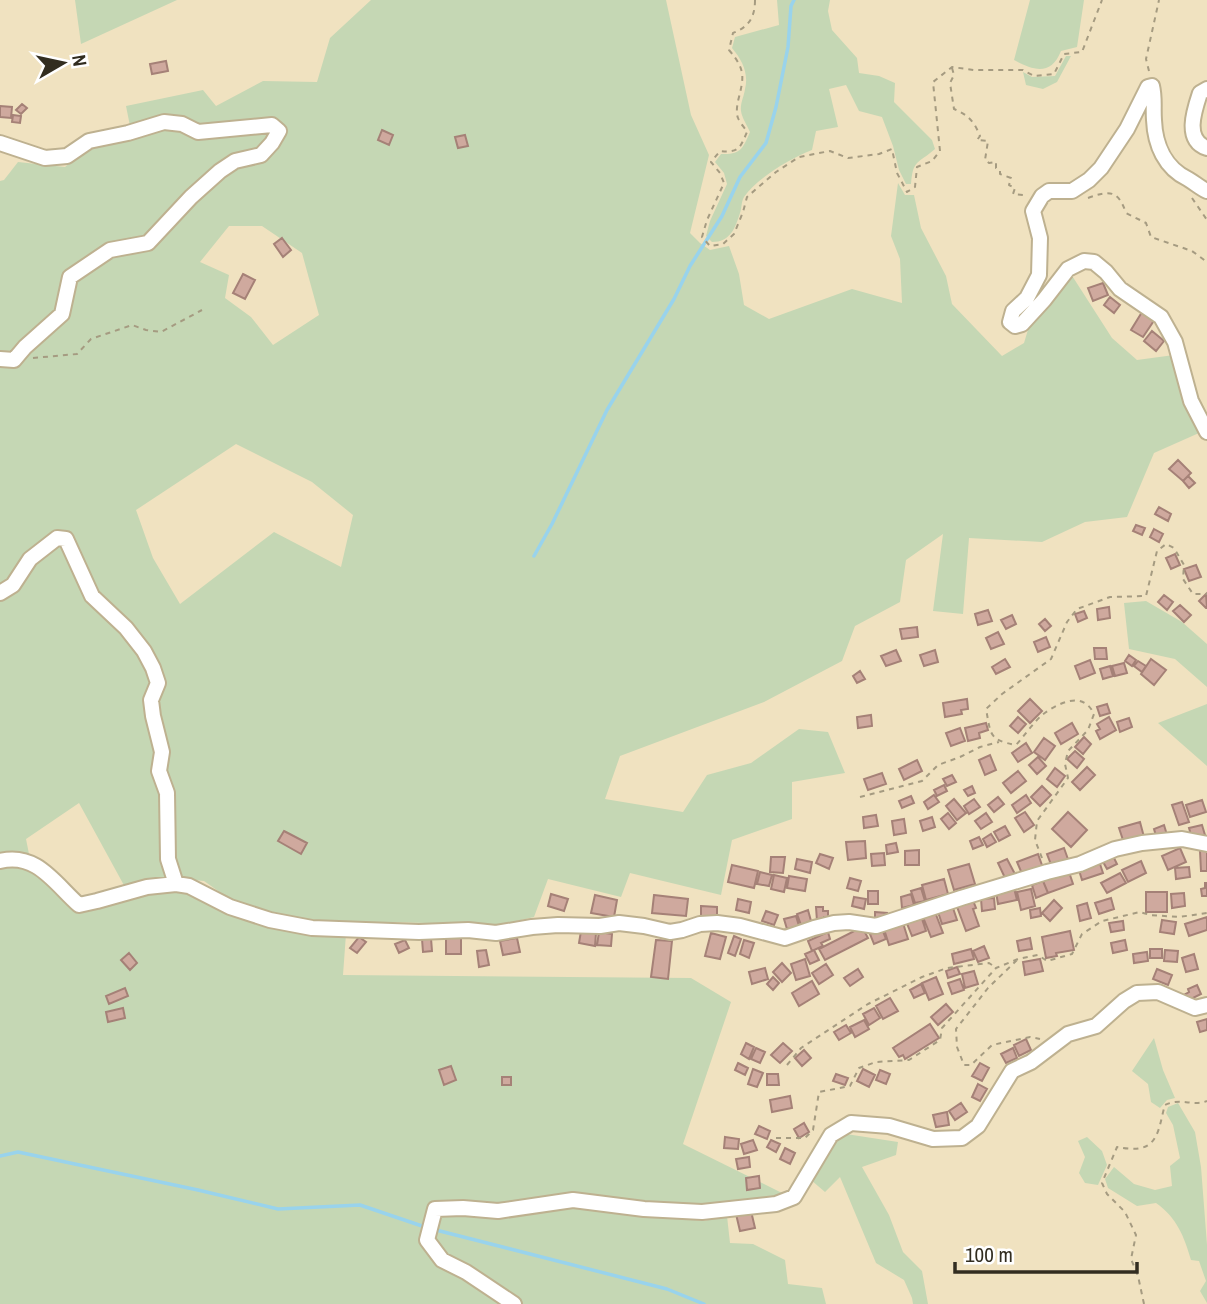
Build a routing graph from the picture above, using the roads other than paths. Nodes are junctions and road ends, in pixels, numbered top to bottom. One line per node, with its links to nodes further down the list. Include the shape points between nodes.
1 (1207, 89): 3 (street, via 1200,93 1192,127 1200,145)
2 (0, 143): 5 (street, via 45,158 67,156 89,142 164,122 198,132 272,125 279,131 261,155 235,161 210,180 148,243 110,250 71,277 62,314)
3 (1207, 148)
4 (1207, 191): 6 (street, via 1181,177 1164,157 1154,122 1154,94 1152,86 1148,87 1101,169 1072,191 1049,191 1033,211 1040,239 1039,275 1010,322 1022,324 1068,268 1094,262 1120,289 1161,317 1175,342 1191,401)
5 (7, 359)
6 (1207, 432)
7 (0, 593): 10 (street, via 13,585 30,559 57,538 66,539 92,596 144,651 158,683 151,700 162,752 159,771 167,793 169,859)
8 (1207, 844): 10 (street, via 1182,839 1142,843 876,926 834,923 785,937 717,923 670,932 619,923 532,926 496,933 312,928 270,920)
9 (0, 861): 10 (street, via 17,859 34,865 79,905)
10 (176, 884)
11 (1207, 1005): 12 (street, via 1195,1008 1158,992 1137,993 1096,1026 1068,1034 1012,1071 978,1126 962,1138 933,1139 889,1126 851,1123 831,1135 794,1197 776,1204 702,1212 573,1200 498,1211 435,1209 426,1240 443,1260)
12 (514, 1304)

